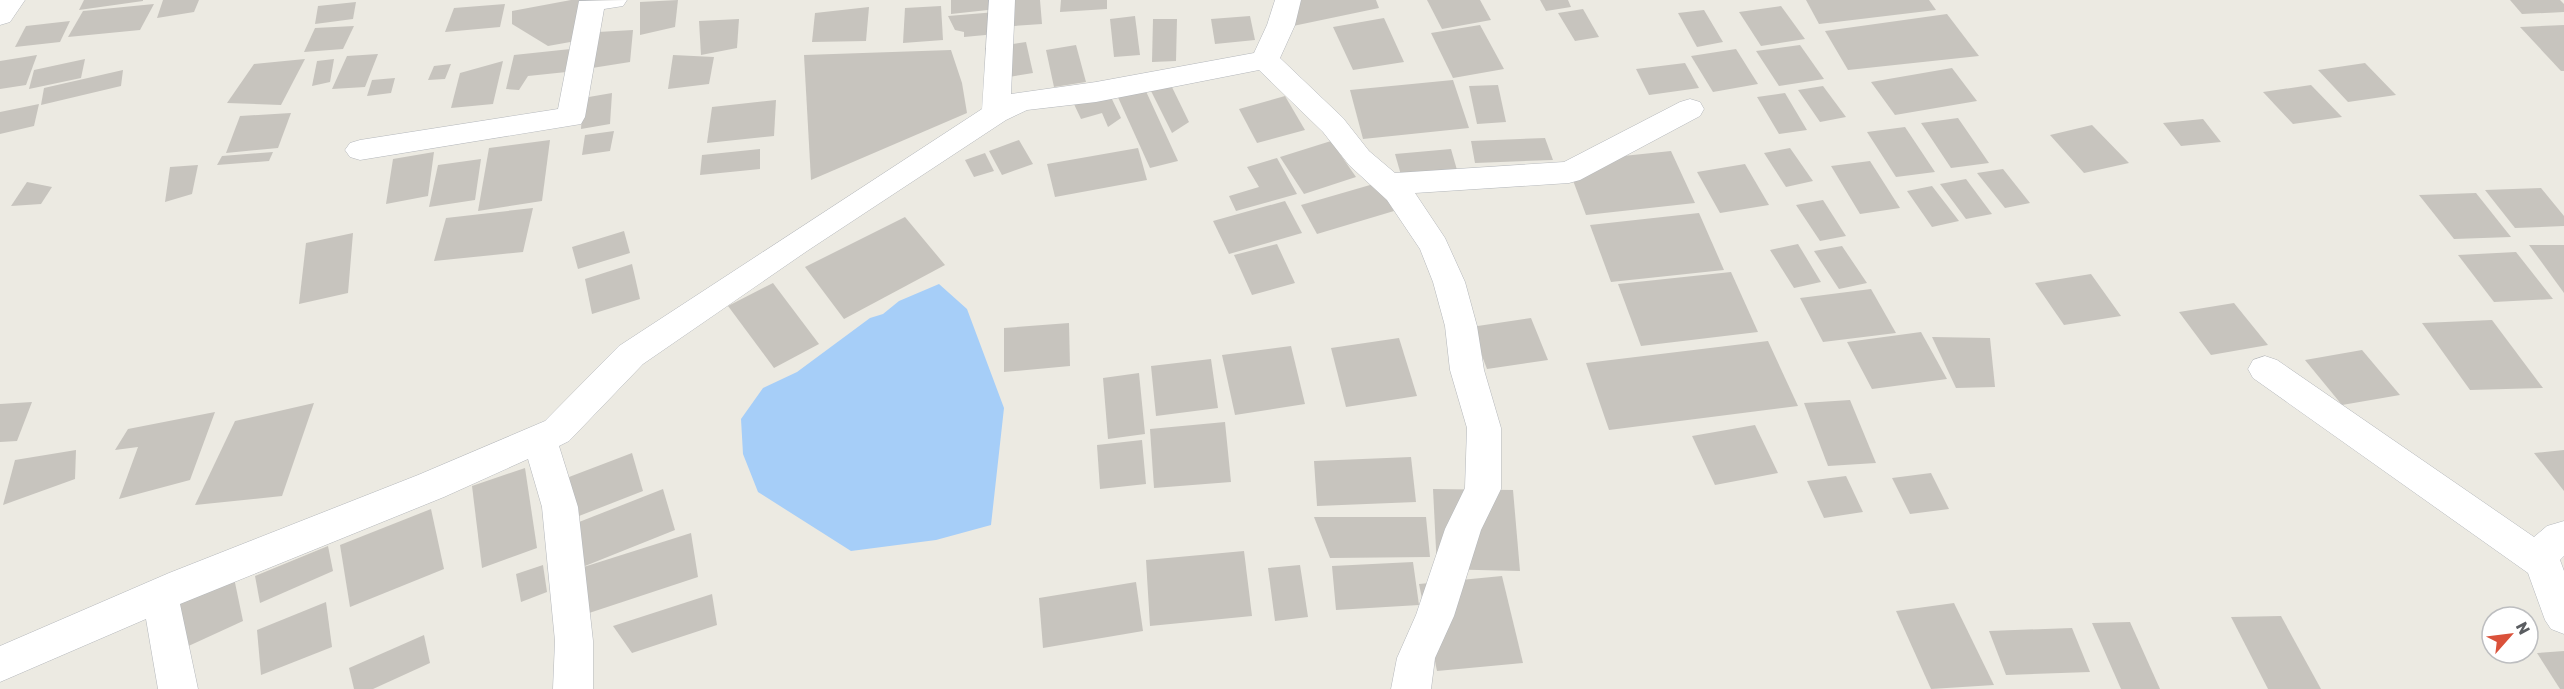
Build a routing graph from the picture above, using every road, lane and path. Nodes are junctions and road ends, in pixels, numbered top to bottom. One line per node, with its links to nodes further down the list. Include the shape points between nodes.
1 (12, 0): 5 (street)
2 (614, 0): 9 (street, via 592,1 572,117)
3 (1002, 0): 8 (street)
4 (1288, 0): 6 (street)
5 (0, 16)
6 (1265, 60): 8 (street, via 1096,92 1022,101); 10 (street, via 1333,124 1359,158)
7 (1690, 109): 10 (street, via 1569,172)
8 (996, 113): 12 (street, via 631,355 557,430)
9 (360, 150)
10 (1390, 184): 19 (street, via 1434,246 1449,282 1467,370 1484,428 1483,489 1463,529 1435,616 1416,658)
11 (2265, 369): 13 (street)
12 (539, 439): 14 (street); 18 (street, via 560,507 574,641)
13 (2554, 550): 15 (street, via 2558,608)
14 (160, 595): 16 (street); 17 (street)
15 (2564, 617)
16 (0, 664)
17 (178, 689)
18 (573, 689)
19 (1411, 689)

